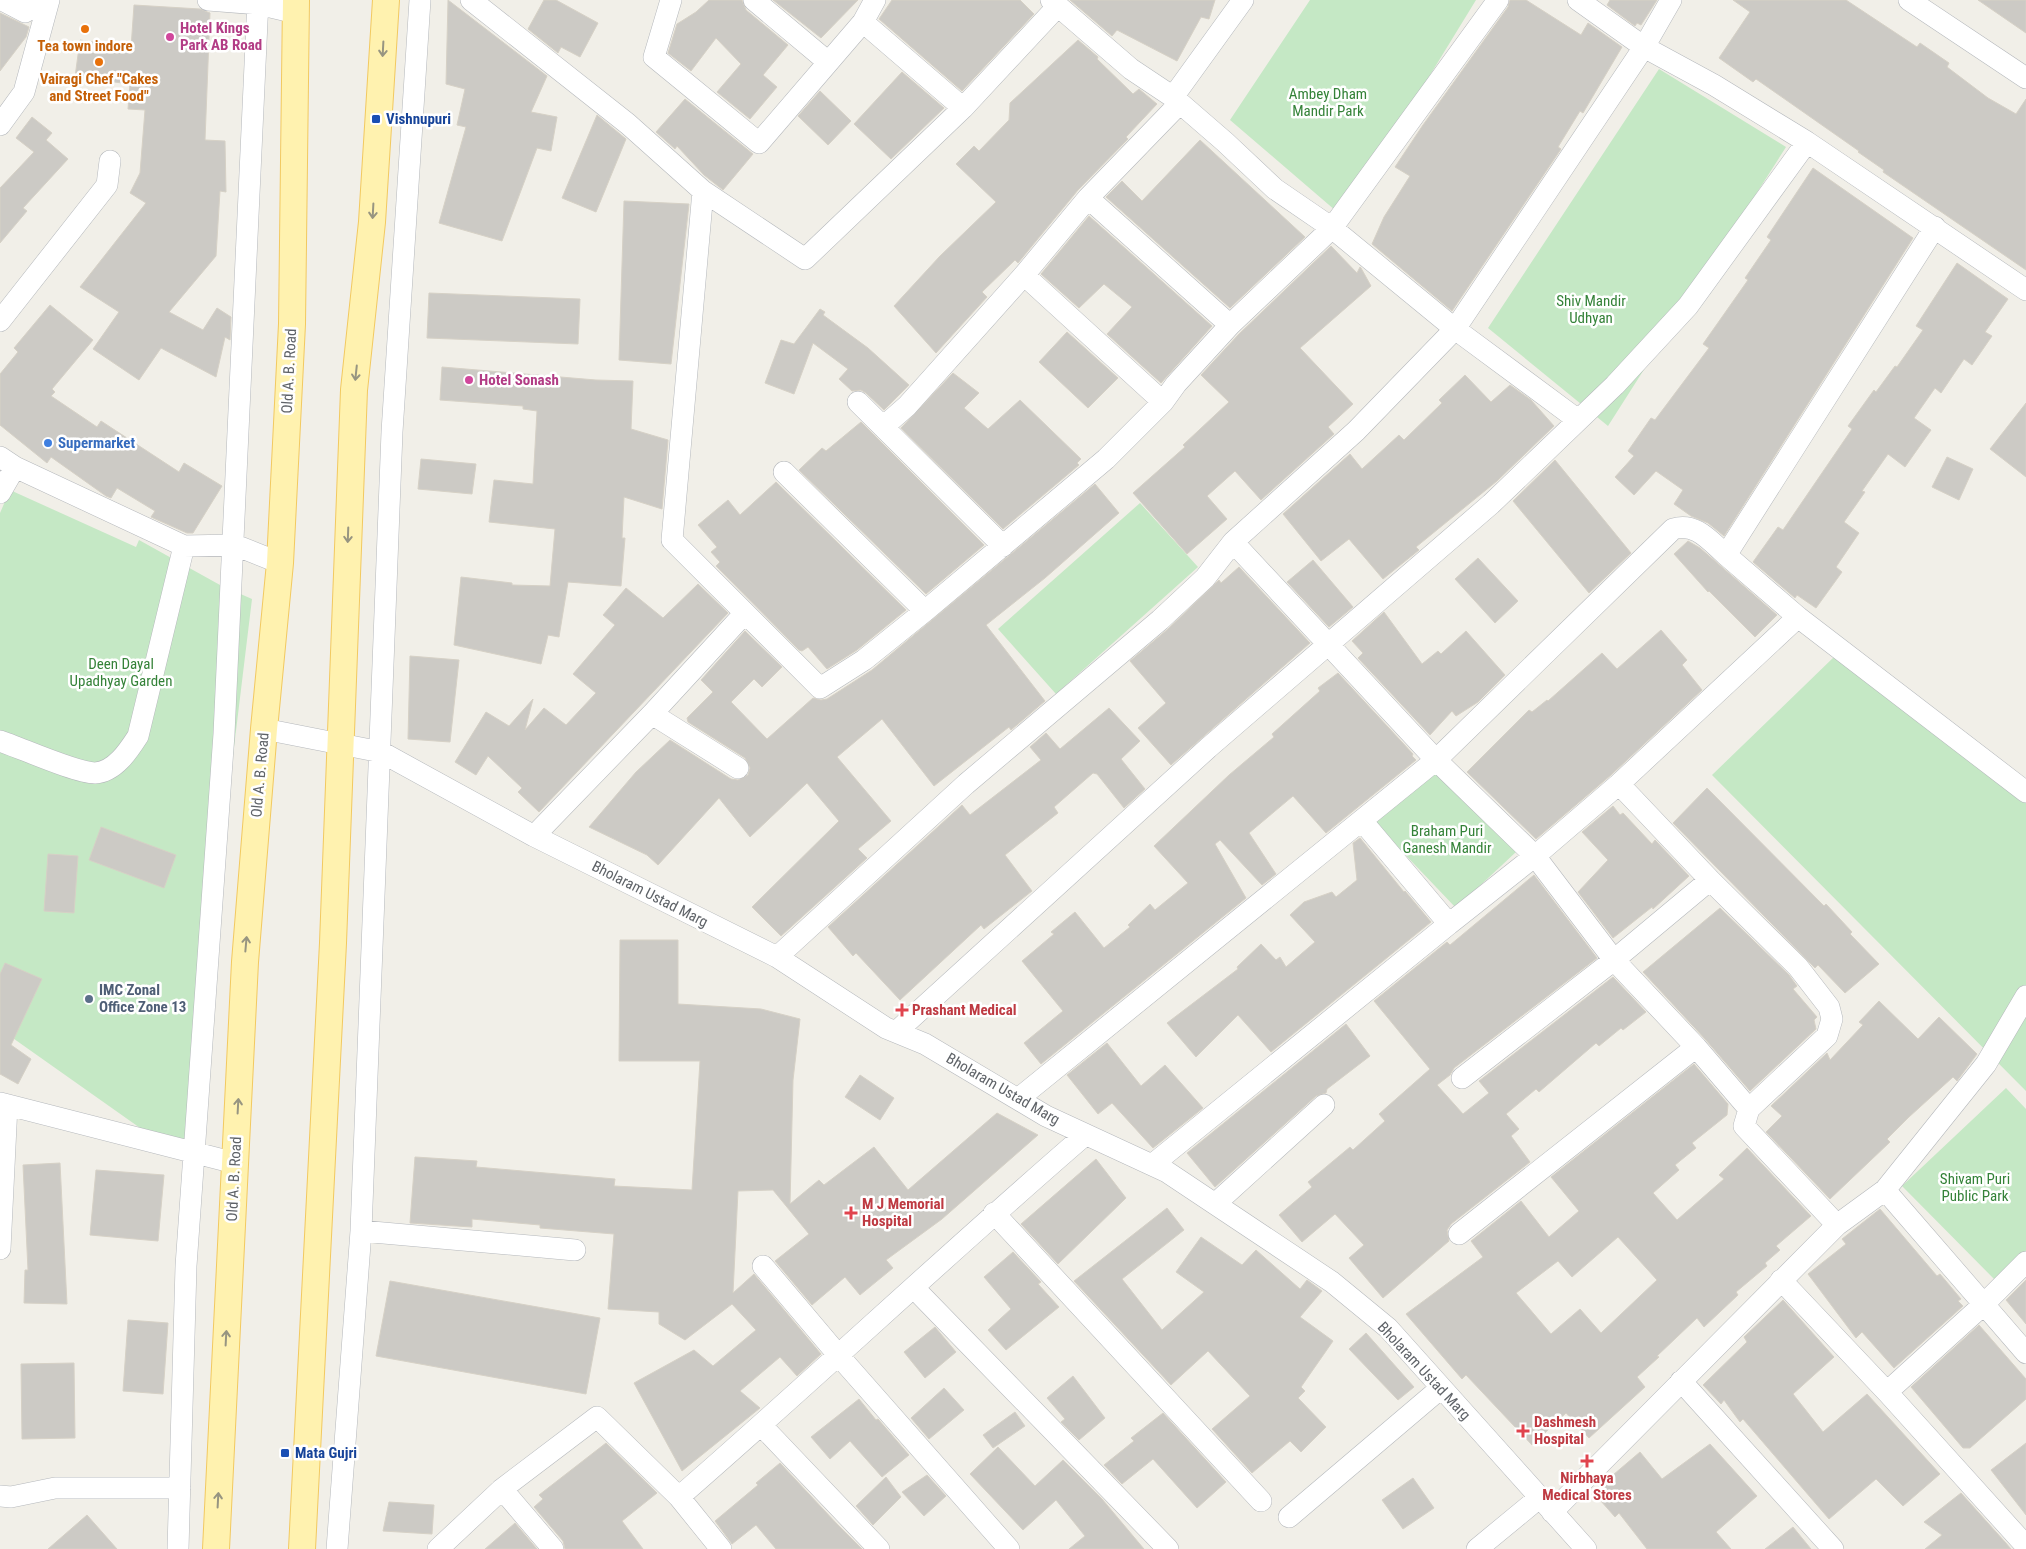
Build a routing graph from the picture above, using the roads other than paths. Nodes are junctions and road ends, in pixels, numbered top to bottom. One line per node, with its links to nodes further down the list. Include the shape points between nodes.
1 (2, 0): 2 (street, via 25,12)
2 (45, 0)
3 (50, 0): 25 (street, via 24,92)
4 (208, 0): 16 (street)
5 (386, 0): 57 (main road, one-way to 57, via 372,222 354,390)
6 (420, 0): 58 (street, via 392,432)
7 (470, 0): 28 (street, via 628,124)
8 (671, 0): 21 (street, via 654,57 759,143)
9 (754, 0): 21 (street)
10 (875, 0): 19 (street)
11 (1243, 0): 23 (street)
12 (1498, 0): 31 (street)
13 (1578, 0): 20 (street)
14 (1670, 0): 20 (street)
15 (1909, 0): 22 (street)
16 (258, 2): 18 (street); 45 (street)
17 (1054, 3): 23 (street, via 1131,68); 24 (street)
18 (296, 6): 49 (main road, Old A. B. Road, via 292,324)
19 (863, 22): 21 (street); 24 (street)
20 (1644, 47): 26 (street); 36 (street)
21 (828, 62)
22 (2026, 78)
23 (1176, 100): 29 (street); 31 (street, via 1275,189)
24 (963, 108): 28 (street, via 805,259)
25 (0, 125)
26 (1807, 142): 30 (street); 39 (street, via 1688,306 1653,346)
27 (110, 161): 34 (street, via 107,185)
28 (703, 191): 51 (street, via 672,540)
29 (1088, 198): 32 (street); 35 (street)
30 (1935, 227): 33 (street); 48 (street)
31 (1332, 228): 35 (street); 36 (street)
32 (1024, 275): 38 (street); 40 (street, via 907,406)
33 (2026, 290)
34 (0, 321)
35 (1230, 325): 38 (street)
36 (1455, 329): 39 (street); 44 (street, via 1356,431)
37 (858, 402): 40 (street)
38 (1163, 402): 47 (street, via 1106,459)
39 (1578, 420): 53 (street, via 1491,504)
40 (883, 427): 47 (street)
41 (7, 462): 43 (street); 46 (street)
42 (784, 472): 50 (street)
43 (0, 493)
44 (1233, 542): 53 (street); 68 (street, via 1205,578 1160,620 966,784)
45 (235, 545): 46 (street); 49 (street); 79 (street)
46 (184, 546): 56 (street, via 138,736 124,757 96,773)
47 (1003, 546): 50 (street)
48 (1726, 555): 52 (street); 59 (street, via 1696,528 1674,529)
49 (280, 563): 55 (main road, Old A. B. Road)
50 (925, 611): 51 (street, via 864,660 820,688)
51 (744, 614): 54 (street)
52 (1798, 617): 61 (street); 62 (street)
53 (1330, 643): 59 (street); 71 (street, via 1208,748)
54 (652, 714): 60 (street); 64 (street)
55 (264, 729): 57 (street, Bholaram Ustad Marg); 80 (main road, Old A. B. Road, one-way to 55, via 245,962)
56 (0, 741)
57 (340, 744): 58 (street, Bholaram Ustad Marg); 111 (main road)
58 (381, 752): 64 (street, Bholaram Ustad Marg); 86 (street)
59 (1436, 760): 63 (street); 65 (street)
60 (738, 768)
61 (1618, 784): 65 (street); 66 (street)
62 (2026, 792)
63 (1363, 822): 67 (street); 74 (street)
64 (534, 836): 68 (street, Bholaram Ustad Marg)
65 (1535, 856): 67 (street); 69 (street)
66 (1710, 880): 69 (street); 77 (street, via 1798,967 1829,1007 1832,1019 1827,1036)
67 (1449, 924): 81 (street)
68 (777, 957): 71 (street, Bholaram Ustad Marg)
69 (1614, 960): 72 (street); 73 (street)
70 (2026, 996): 82 (street, via 1986,1064)
71 (896, 1032): 74 (street, Bholaram Ustad Marg, via 925,1044)
72 (1696, 1047): 77 (street); 87 (street)
73 (1462, 1078)
74 (1018, 1099): 78 (street, Bholaram Ustad Marg)
75 (3, 1104): 79 (street); 88 (street)
76 (1324, 1105): 83 (street)
77 (1749, 1109): 85 (street, via 1744,1126)
78 (1085, 1135): 81 (street, Bholaram Ustad Marg); 84 (street)
79 (194, 1154): 80 (street); 101 (street, via 186,1266)
80 (235, 1163): 110 (main road, Old A. B. Road, one-way to 80)
81 (1152, 1165): 83 (street, Bholaram Ustad Marg)
82 (1885, 1190): 85 (street); 94 (street)
83 (1215, 1204): 98 (street, Bholaram Ustad Marg, via 1332,1282 1388,1328)
84 (994, 1213): 93 (street); 105 (street)
85 (1836, 1225): 92 (street)
86 (361, 1231): 89 (street); 112 (street)
87 (1459, 1234)
88 (0, 1250)
89 (575, 1250)
90 (2026, 1262): 94 (street)
91 (763, 1266): 96 (street)
92 (1781, 1280): 97 (street); 99 (street)
93 (914, 1288): 96 (street); 118 (street)
94 (1983, 1305): 95 (street); 99 (street)
95 (2026, 1353)
96 (839, 1356): 100 (street); 117 (street)
97 (1681, 1381): 106 (street); 121 (street)
98 (1441, 1388): 106 (street, Bholaram Ustad Marg); 107 (street)
99 (1887, 1392): 108 (street)
100 (761, 1425): 104 (street); 116 (street)
101 (180, 1488): 103 (street, via 55,1488 11,1497); 109 (street)
102 (502, 1489): 104 (street, via 597,1417); 113 (street); 114 (street)
103 (0, 1496)
104 (679, 1497): 115 (street)
105 (1261, 1501)
106 (1545, 1505): 119 (street); 120 (street, Bholaram Ustad Marg)
107 (1289, 1516)
108 (2026, 1546)
109 (178, 1549)
110 (216, 1549)
111 (302, 1549)
112 (337, 1549)
113 (438, 1549)
114 (553, 1549)
115 (720, 1549)
116 (879, 1549)
117 (1010, 1549)
118 (1168, 1549)
119 (1476, 1549)
120 (1586, 1549)
121 (1833, 1549)

